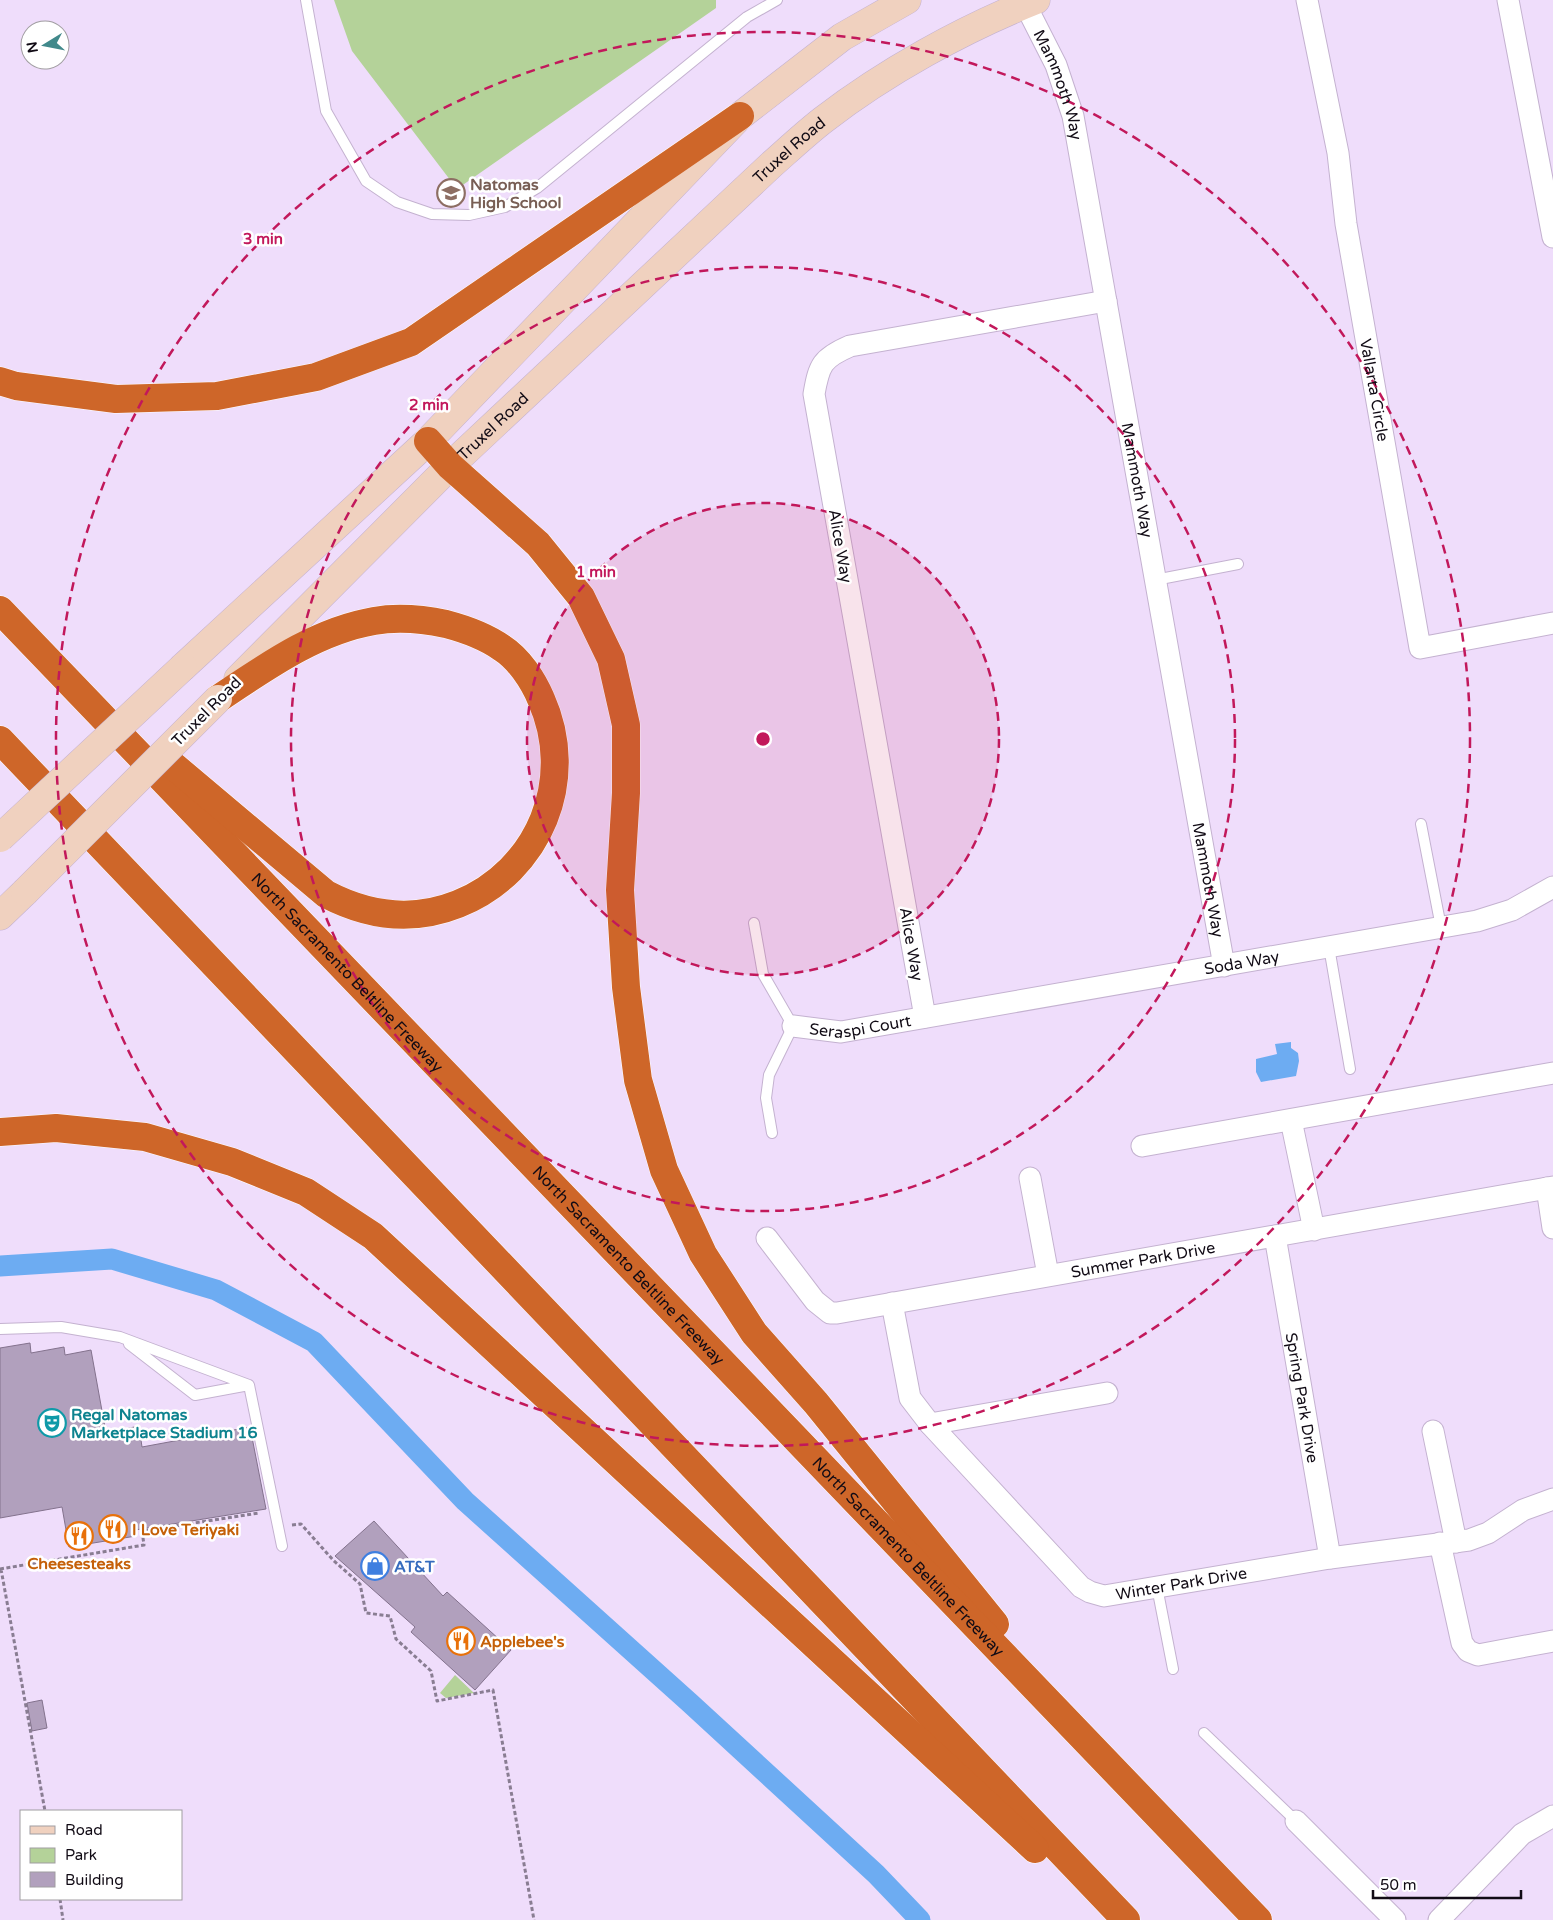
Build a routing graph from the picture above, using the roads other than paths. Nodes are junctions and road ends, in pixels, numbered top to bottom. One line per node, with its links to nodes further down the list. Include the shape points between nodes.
1 (306, 0): 2 (lane, via 326,111 366,181 397,202 432,214 469,216 505,206 537,188 747,17)
2 (777, 0)
3 (907, 0): 7 (main road, via 842,37)
4 (1307, 0): 16 (street, Vallarta Circle, via 1338,153 1346,224 1420,648)
5 (1508, 0): 8 (street)
6 (1030, 2): 9 (street, Mammoth Way, via 1073,116); 12 (main road, Truxel Road, via 919,56 823,120 770,165)
7 (740, 116): 10 (highway, via 411,342 316,377 217,396 116,399); 11 (main road)
8 (1553, 237)
9 (1106, 301): 14 (street, Mammoth Way); 30 (street, Alice Way, via 850,346 832,354 818,372 814,394)
10 (0, 381)
11 (428, 441): 12 (highway); 23 (main road, bridge)
12 (450, 466): 18 (main road, Truxel Road); 60 (highway, via 538,544 581,597 611,659 626,725 620,890 626,987 638,1080 664,1170 703,1254 754,1333 816,1403)
13 (1238, 564): 14 (lane)
14 (1155, 580): 29 (street, Mammoth Way)
15 (0, 610): 17 (highway, North Sacramento Beltline Freeway)
16 (1553, 623)
17 (57, 669): 18 (highway, via 326,894 363,910 414,915 444,910 472,898 520,859 546,816 555,776 555,745 548,715 536,688 518,662 503,648 462,628 429,620 395,619 340,630 278,659); 60 (highway, North Sacramento Beltline Freeway)
18 (218, 699): 25 (main road, Truxel Road, bridge)
19 (0, 740): 21 (highway)
20 (0, 765): 21 (highway)
21 (68, 811): 64 (highway)
22 (1421, 824): 27 (lane)
23 (0, 838)
24 (1553, 888): 27 (street, Soda Way, via 1512,910 1477,921)
25 (0, 916)
26 (754, 923): 31 (lane, via 763,974)
27 (1440, 927): 28 (street, Soda Way)
28 (1329, 947): 29 (street, Soda Way); 32 (lane)
29 (1224, 966): 30 (street, Soda Way)
30 (925, 1017): 31 (street, Seraspi Court, via 841,1032)
31 (794, 1026): 36 (lane, via 769,1075 766,1098)
32 (1350, 1069)
33 (1553, 1073): 34 (street)
34 (1291, 1120): 37 (street); 41 (street)
35 (0, 1132): 63 (highway, via 56,1128 145,1137 232,1162 306,1192 373,1236)
36 (772, 1133)
37 (1142, 1146)
38 (1030, 1178): 44 (street)
39 (1550, 1188): 40 (street); 41 (street, Summer Park Drive)
40 (1553, 1228)
41 (1314, 1230): 42 (street, Summer Park Drive)
42 (1275, 1236): 44 (street, Summer Park Drive); 55 (street, Spring Park Drive)
43 (767, 1238): 45 (street, Summer Park Drive, via 815,1301 830,1313)
44 (1048, 1275): 45 (street, Summer Park Drive)
45 (892, 1303): 50 (street, Winter Park Drive, via 910,1398)
46 (0, 1329): 47 (lane, via 61,1327)
47 (120, 1338): 48 (lane); 48 (lane, via 195,1395)
48 (249, 1384): 54 (lane)
49 (1107, 1393): 50 (street)
50 (930, 1424): 56 (street, Winter Park Drive, via 1082,1587 1104,1596)
51 (1433, 1431): 53 (street)
52 (1553, 1499): 53 (street, Winter Park Drive, via 1523,1510 1488,1533 1469,1540)
53 (1448, 1542): 55 (street, Winter Park Drive); 57 (street, via 1462,1643 1468,1651 1478,1655)
54 (282, 1546)
55 (1330, 1558): 56 (street, Winter Park Drive)
56 (1157, 1587): 58 (lane)
57 (1553, 1641)
58 (1173, 1669)
59 (1204, 1733): 62 (lane)
60 (1115, 1773): 65 (highway, North Sacramento Beltline Freeway)
61 (1553, 1816): 67 (street, via 1522,1834)
62 (1296, 1821): 66 (street)
63 (1111, 1920)
64 (1126, 1920)
65 (1258, 1920)
66 (1394, 1920)
67 (1439, 1920)

